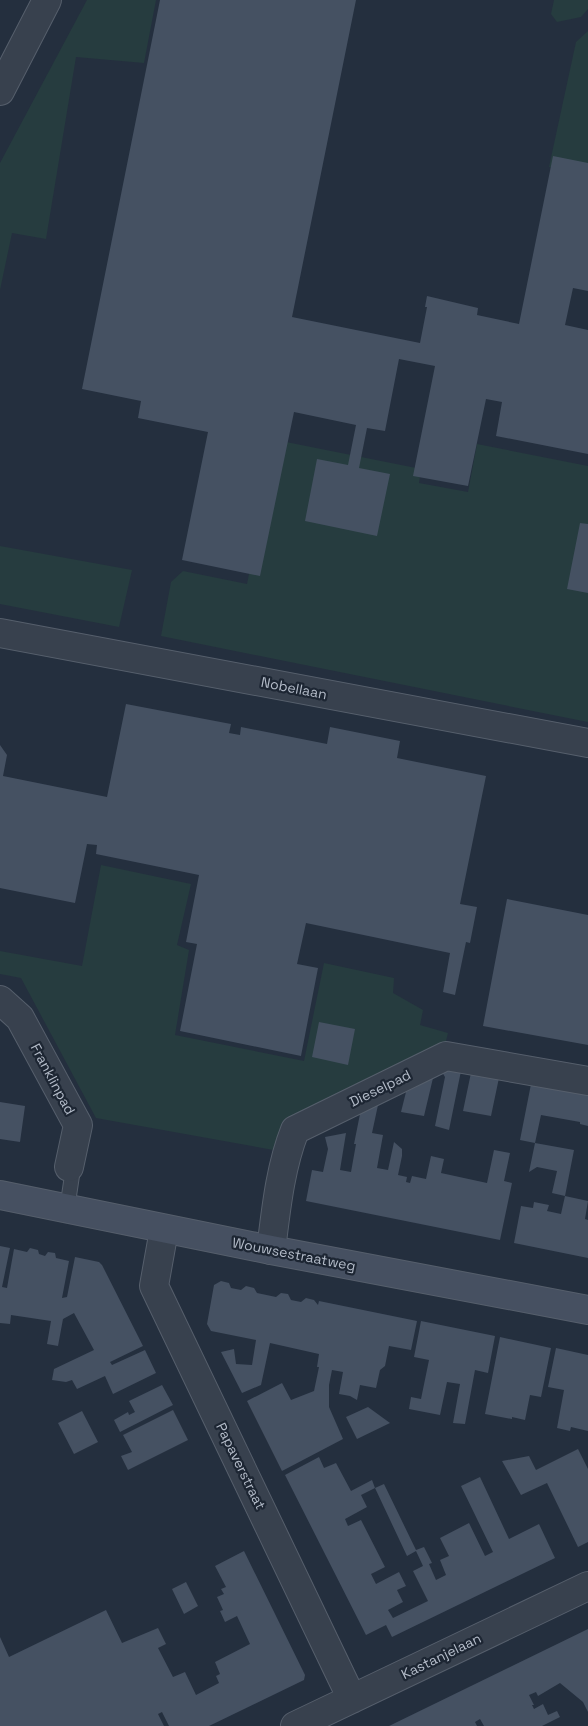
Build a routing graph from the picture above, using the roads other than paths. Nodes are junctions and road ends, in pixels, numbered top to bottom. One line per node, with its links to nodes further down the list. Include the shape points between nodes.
1 (48, 0): 2 (street)
2 (0, 92)
3 (0, 633): 4 (street, Nobellaan)
4 (588, 743)
5 (0, 1000): 7 (street, Franklinpad, via 20,1018 78,1125)
6 (588, 1081): 11 (street, Dieselpad, via 446,1056 295,1130 280,1187)
7 (71, 1168): 9 (lane)
8 (0, 1196): 9 (main road, Wouwsestraatweg)
9 (67, 1209): 10 (main road, Wouwsestraatweg)
10 (164, 1230): 11 (main road, Wouwsestraatweg); 14 (street, Papaverstraat, via 154,1286)
11 (271, 1250): 12 (main road, Wouwsestraatweg)
12 (588, 1310)
13 (588, 1586): 14 (street, Kastanjelaan)
14 (352, 1699): 15 (street, Kastanjelaan)
15 (295, 1726)

